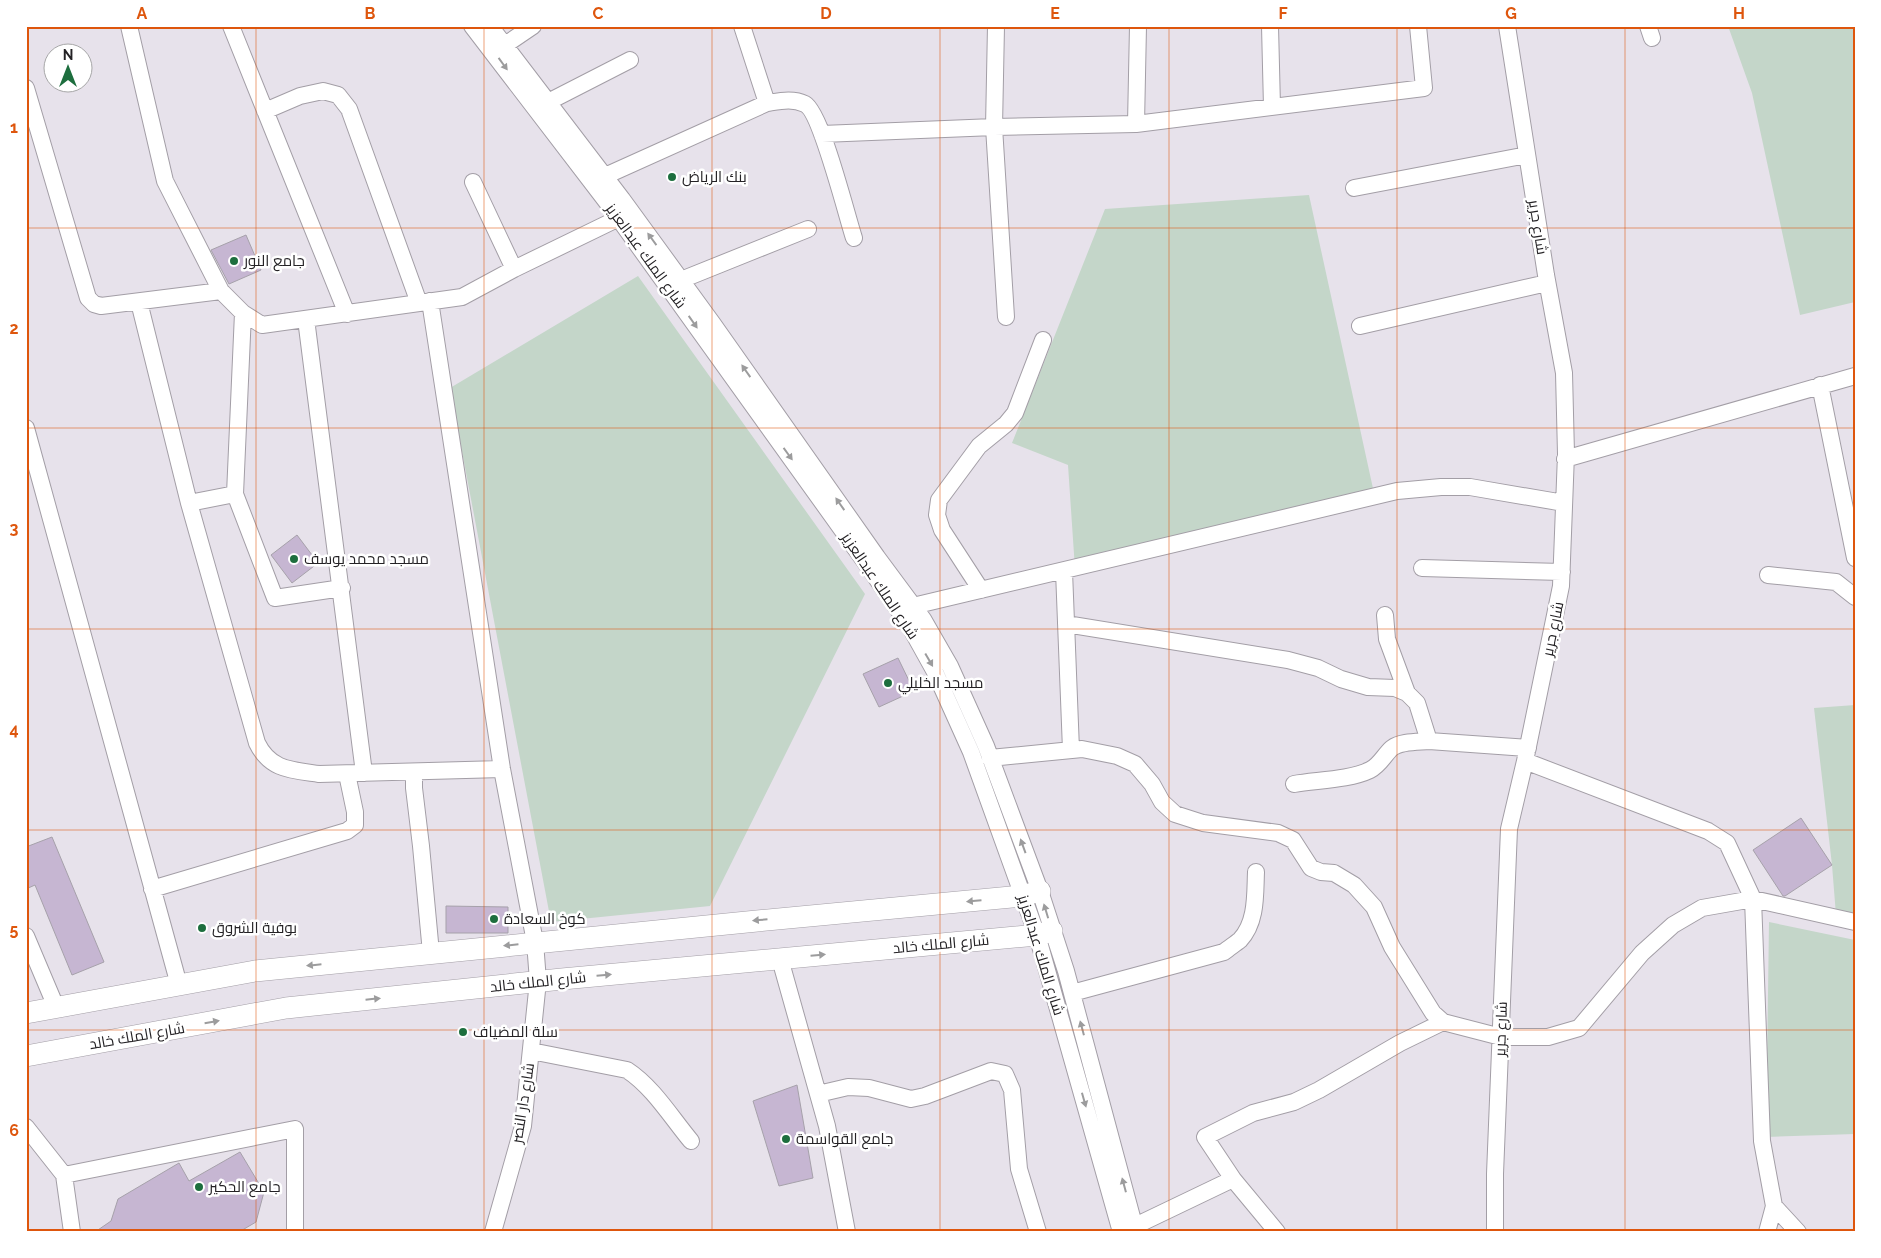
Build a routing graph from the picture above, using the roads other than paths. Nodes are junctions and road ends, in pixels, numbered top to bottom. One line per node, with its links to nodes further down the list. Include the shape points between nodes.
1 (129, 26): 32 (street, via 165,180)
2 (230, 26): 18 (street)
3 (472, 26): 26 (street, شارع الملك عبدالعزيز, one-way to 26)
4 (490, 26): 12 (street, شارع الملك عبدالعزيز)
5 (533, 26): 12 (street)
6 (742, 26): 16 (street)
7 (996, 26): 20 (street)
8 (1138, 26): 19 (street)
9 (1270, 26): 17 (street)
10 (1418, 26): 17 (street, via 1424,88)
11 (1507, 26): 22 (street, شارع جرير)
12 (505, 45): 15 (street, شارع الملك عبدالعزيز)
13 (630, 60): 15 (street)
14 (26, 88): 33 (street, via 88,298 101,306)
15 (548, 102): 23 (street, شارع الملك عبدالعزيز)
16 (767, 103): 21 (street, via 787,100 806,105 815,115); 23 (street)
17 (1272, 107): 19 (street)
18 (265, 112): 34 (street, شارع دار النصر, via 300,96 323,91 338,95 349,109); 36 (street)
19 (1136, 124): 20 (street)
20 (994, 127): 21 (street); 37 (street)
21 (822, 134): 28 (street)
22 (1527, 155): 25 (street); 31 (street, شارع جرير)
23 (605, 176): 30 (street, شارع الملك عبدالعزيز, one-way to 23)
24 (473, 182): 29 (street)
25 (1354, 188)
26 (619, 218): 29 (street); 72 (street, شارع الملك عبدالعزيز, one-way to 72, via 910,627 935,672)
27 (808, 229): 30 (street)
28 (854, 238)
29 (514, 269): 34 (street, via 462,297)
30 (681, 280): 57 (street, شارع الملك عبدالعزيز, one-way to 30)
31 (1547, 283): 39 (street); 44 (street, شارع جرير, via 1564,373)
32 (221, 291): 33 (street); 35 (street)
33 (139, 302): 47 (street)
34 (424, 302): 36 (street); 65 (street, شارع دار النصر)
35 (243, 313): 38 (street, via 262,325); 46 (street)
36 (347, 314): 38 (street)
37 (1006, 317)
38 (306, 320): 54 (street)
39 (1360, 326)
40 (1043, 340): 55 (street, via 1015,413 979,446 939,500 937,515 942,530)
41 (1855, 376): 42 (street)
42 (1820, 385): 44 (street); 49 (street)
43 (26, 428): 45 (street)
44 (1565, 459): 48 (street, شارع جرير)
45 (34, 489): 71 (street)
46 (235, 494): 47 (street); 54 (street, via 275,598)
47 (189, 503): 68 (street, via 263,755 274,764 291,770)
48 (1564, 504): 51 (street, via 1470,487 1397,492); 52 (street, شارع جرير)
49 (1855, 558)
50 (1422, 568): 52 (street)
51 (1064, 571): 55 (street); 59 (street)
52 (1562, 572): 63 (street, شارع جرير)
53 (1768, 575): 56 (street, via 1836,582)
54 (342, 588): 67 (street)
55 (981, 590): 57 (street)
56 (1855, 597)
57 (913, 606): 64 (street, شارع الملك عبدالعزيز, via 950,666)
58 (1385, 615): 60 (street, via 1387,639)
59 (1066, 624): 60 (street, via 1288,660 1368,687 1395,688); 62 (street)
60 (1407, 693): 61 (street, via 1417,703)
61 (1430, 741): 63 (street); 69 (street, via 1399,744 1371,770)
62 (1071, 750): 64 (street); 85 (street, via 1117,756 1135,764 1162,802 1175,814 1203,823 1278,833 1293,840 1311,868 1334,873 1354,885 1374,907 1392,947 1433,1013)
63 (1527, 754): 73 (street, via 1708,831 1726,843); 86 (street, شارع جرير, via 1509,829)
64 (990, 758): 72 (street, شارع الملك عبدالعزيز, one-way to 64)
65 (502, 769): 66 (street); 77 (street, شارع دار النصر)
66 (414, 772): 67 (street); 78 (street)
67 (364, 773): 68 (street)
68 (347, 774): 71 (street, via 355,825 347,831)
69 (1294, 784)
70 (1256, 872): 82 (street, via 1250,924 1240,939 1224,952)
71 (152, 889): 81 (street)
72 (1031, 894): 75 (street, شارع الملك عبدالعزيز); 77 (main road, one-way to 77)
73 (1753, 899): 74 (street); 86 (street, via 1702,908 1674,925 1642,953 1579,1028 1548,1037); 94 (street, via 1762,1141)
74 (1855, 922)
75 (1045, 933): 79 (main road, شارع الملك خالد, one-way to 75); 82 (street, شارع الملك عبدالعزيز); 95 (street, شارع الملك عبدالعزيز, one-way to 95)
76 (26, 936): 83 (street)
77 (535, 942): 78 (main road, one-way to 78); 80 (street, شارع دار النصر)
78 (432, 953): 81 (main road, one-way to 81, via 256,971)
79 (780, 959): 80 (main road, شارع الملك خالد, one-way to 79); 89 (street)
80 (538, 981): 87 (street, شارع دار النصر); 88 (main road, شارع الملك خالد, one-way to 80, via 286,1008)
81 (179, 985): 83 (main road)
82 (1072, 993): 95 (street, شارع الملك عبدالعزيز, one-way to 82)
83 (56, 1007): 84 (main road)
84 (26, 1013)
85 (1443, 1022): 86 (street); 93 (street, via 1319,1090 1294,1102 1253,1113 1205,1137)
86 (1501, 1037): 102 (street, شارع جرير)
87 (531, 1051): 91 (street, via 628,1070); 98 (street, شارع دار النصر, via 523,1126)
88 (26, 1056)
89 (818, 1094): 99 (street); 100 (street, via 848,1087 869,1088 911,1099 991,1071 1005,1074 1012,1090 1019,1169)
90 (26, 1127): 92 (street)
91 (691, 1141)
92 (64, 1175): 96 (street); 97 (street, via 295,1129)
93 (1233, 1179): 95 (street); 101 (street)
94 (1774, 1206): 103 (street); 104 (street)
95 (1131, 1230)
96 (72, 1232)
97 (295, 1232)
98 (493, 1232)
99 (847, 1232)
100 (1038, 1232)
101 (1277, 1232)
102 (1495, 1232)
103 (1768, 1232)
104 (1798, 1232)

